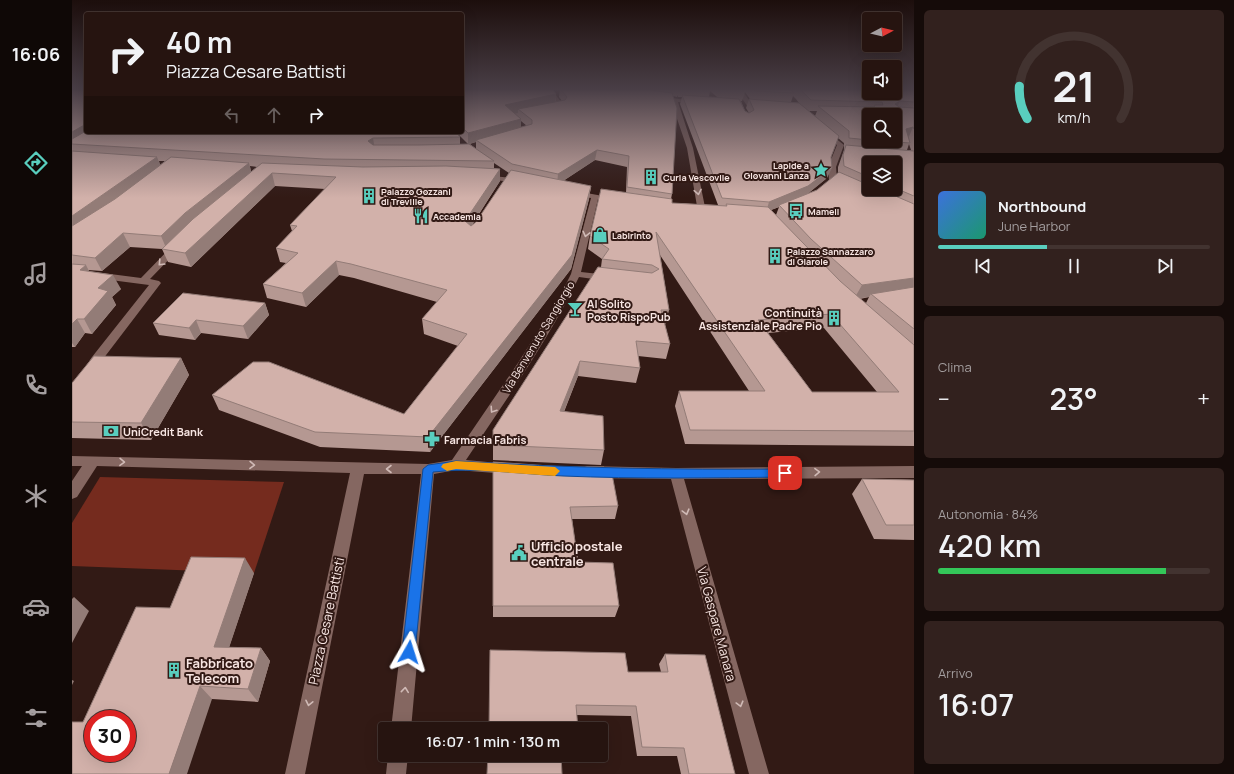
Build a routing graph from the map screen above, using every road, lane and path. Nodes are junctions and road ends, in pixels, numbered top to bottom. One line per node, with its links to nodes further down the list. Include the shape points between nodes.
1 (683, 126): 12 (street, one-way to 12, via 690,148)
2 (820, 127): 9 (street, via 841,145 842,154 832,167 836,182)
3 (493, 168): 5 (street)
4 (478, 177): 5 (street)
5 (508, 178): 6 (street); 8 (street)
6 (530, 183)
7 (566, 190): 10 (street)
8 (500, 191)
9 (814, 195)
10 (595, 196): 11 (street); 15 (street, Via Benvenuto Sangiorgio, one-way to 15)
11 (625, 202)
12 (702, 212)
13 (184, 239): 17 (street, one-way to 17)
14 (72, 272): 17 (street)
15 (576, 274): 16 (street); 21 (street, Via Benvenuto Sangiorgio, one-way to 21, via 522,366)
16 (620, 279)
17 (143, 281): 18 (street, via 156,283 96,360)
18 (72, 396)
19 (72, 461): 20 (street)
20 (93, 461): 22 (street, one-way to 22); 28 (street)
21 (456, 465): 23 (street); 24 (street)
22 (358, 468): 23 (street, one-way to 22); 31 (street, Piazza Cesare Battisti, one-way to 31)
23 (428, 469): 29 (street, one-way to 23)
24 (524, 470)
25 (570, 472): 27 (street)
26 (914, 472): 27 (street, one-way to 26)
27 (676, 474): 33 (street, Via Gaspare Manara, one-way to 33)
28 (72, 493)
29 (402, 722)
30 (397, 762): 32 (street)
31 (294, 774)
32 (396, 774)
33 (759, 774)

